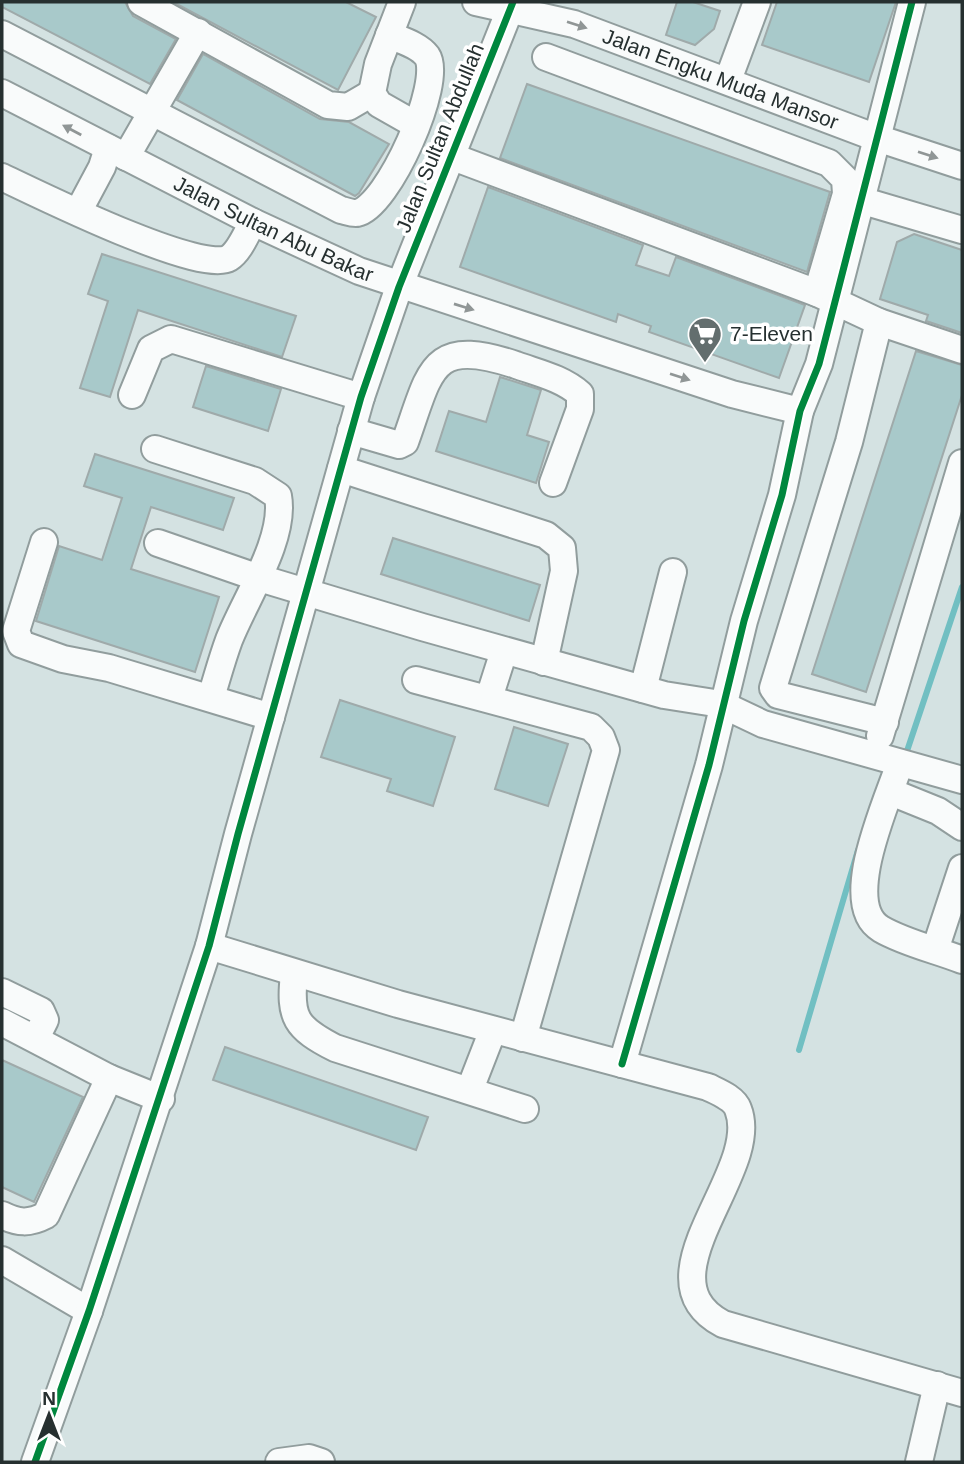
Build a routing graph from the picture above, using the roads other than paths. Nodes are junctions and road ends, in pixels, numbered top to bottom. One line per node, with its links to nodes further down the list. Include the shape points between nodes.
1 (141, 2): 7 (street)
2 (402, 2): 9 (street)
3 (476, 2): 6 (street, Jalan Engku Muda Mansor)
4 (757, 2): 13 (street)
5 (912, 2): 19 (street)
6 (512, 6): 10 (street, Jalan Engku Muda Mansor, one-way to 10); 22 (street, Jalan Sultan Abdullah)
7 (198, 32): 15 (street, via 328,105 348,107); 17 (street)
8 (2, 34): 17 (street)
9 (389, 35): 15 (street); 18 (street, via 420,49 432,68)
10 (621, 41): 12 (street); 13 (street, Jalan Engku Muda Mansor)
11 (546, 57): 12 (street)
12 (608, 78): 20 (street)
13 (728, 80): 16 (street, Jalan Engku Muda Mansor)
14 (2, 93): 21 (street, Jalan Sultan Abu Bakar, one-way to 14)
15 (372, 93): 18 (street, via 379,104)
16 (799, 110): 19 (street, Jalan Engku Muda Mansor); 20 (street)
17 (151, 114): 18 (street, via 341,211 356,214 383,191); 21 (street)
18 (416, 125)
19 (877, 138): 23 (street, Jalan Engku Muda Mansor, one-way to 23); 25 (street)
20 (786, 146): 30 (street, via 829,163 845,179)
21 (117, 153): 26 (street, via 102,167); 27 (street, Jalan Sultan Abu Bakar)
22 (453, 157): 29 (street, Jalan Sultan Abdullah); 30 (street)
23 (962, 166)
24 (2, 177): 26 (street)
25 (860, 200): 28 (street); 30 (street)
26 (78, 212): 27 (street, via 143,240 221,261 231,257)
27 (253, 222): 29 (street, Jalan Sultan Abu Bakar)
28 (962, 230)
29 (399, 286): 34 (street, Jalan Sultan Abdullah); 35 (street, Jalan Sultan Abu Bakar, one-way to 35, via 732,394)
30 (827, 297): 31 (street); 35 (street, via 819,364)
31 (878, 322): 32 (street); 54 (street, via 849,442 773,688 778,695)
32 (962, 350)
33 (132, 395): 34 (street, via 151,349 171,339)
34 (361, 397): 36 (street, Jalan Sultan Abdullah)
35 (800, 411): 52 (street, via 782,495)
36 (351, 431): 39 (street, Jalan Sultan Abdullah); 40 (street, via 399,445 405,442 431,373 461,352 483,354 569,383 580,394 580,409)
37 (155, 449): 44 (street, via 255,481 278,496 281,513)
38 (962, 463): 54 (street)
39 (341, 469): 45 (street, Jalan Sultan Abdullah); 47 (street, via 546,535 562,548 564,571)
40 (553, 483)
41 (44, 542): 50 (street, via 16,631 20,643 63,659)
42 (158, 543): 44 (street)
43 (673, 572): 49 (street)
44 (256, 577): 45 (street); 50 (street)
45 (307, 592): 46 (street); 53 (street, Jalan Sultan Abdullah)
46 (504, 651): 47 (street); 51 (street)
47 (544, 662): 49 (street)
48 (416, 680): 51 (street)
49 (643, 689): 52 (street)
50 (211, 697): 53 (street)
51 (489, 698): 69 (street, via 591,727 606,750)
52 (721, 705): 55 (street, via 763,724); 70 (street, via 703,789)
53 (271, 717): 61 (street, Jalan Sultan Abdullah)
54 (885, 722): 55 (street)
55 (874, 755): 56 (street)
56 (900, 763): 57 (street); 58 (street)
57 (962, 780)
58 (891, 792): 59 (street, via 938,811); 62 (street, via 868,860 862,895 867,917 881,929)
59 (962, 827)
60 (962, 868): 62 (street)
61 (209, 946): 64 (street); 73 (street, Jalan Sultan Abdullah)
62 (935, 950): 63 (street)
63 (962, 960)
64 (294, 974): 67 (street); 72 (street, via 290,1002 306,1033 335,1048)
65 (2, 992): 68 (street, via 41,1011 45,1020)
66 (2, 1022): 68 (street)
67 (493, 1030): 69 (street); 72 (street)
68 (36, 1038): 71 (street)
69 (523, 1038): 70 (street)
70 (622, 1064): 78 (street, via 708,1087 738,1107 738,1147 692,1272 696,1303 707,1315 723,1324)
71 (109, 1078): 73 (street); 75 (street, via 46,1215 22,1223)
72 (470, 1090): 74 (street)
73 (161, 1099): 77 (street, Jalan Sultan Abdullah)
74 (524, 1109)
75 (2, 1215)
76 (2, 1260): 77 (street)
77 (89, 1311): 80 (street, Jalan Sultan Abdullah)
78 (937, 1385): 79 (street); 83 (street)
79 (962, 1393)
80 (34, 1462)
81 (279, 1462): 82 (street, via 309,1458)
82 (321, 1462)
83 (919, 1462)

